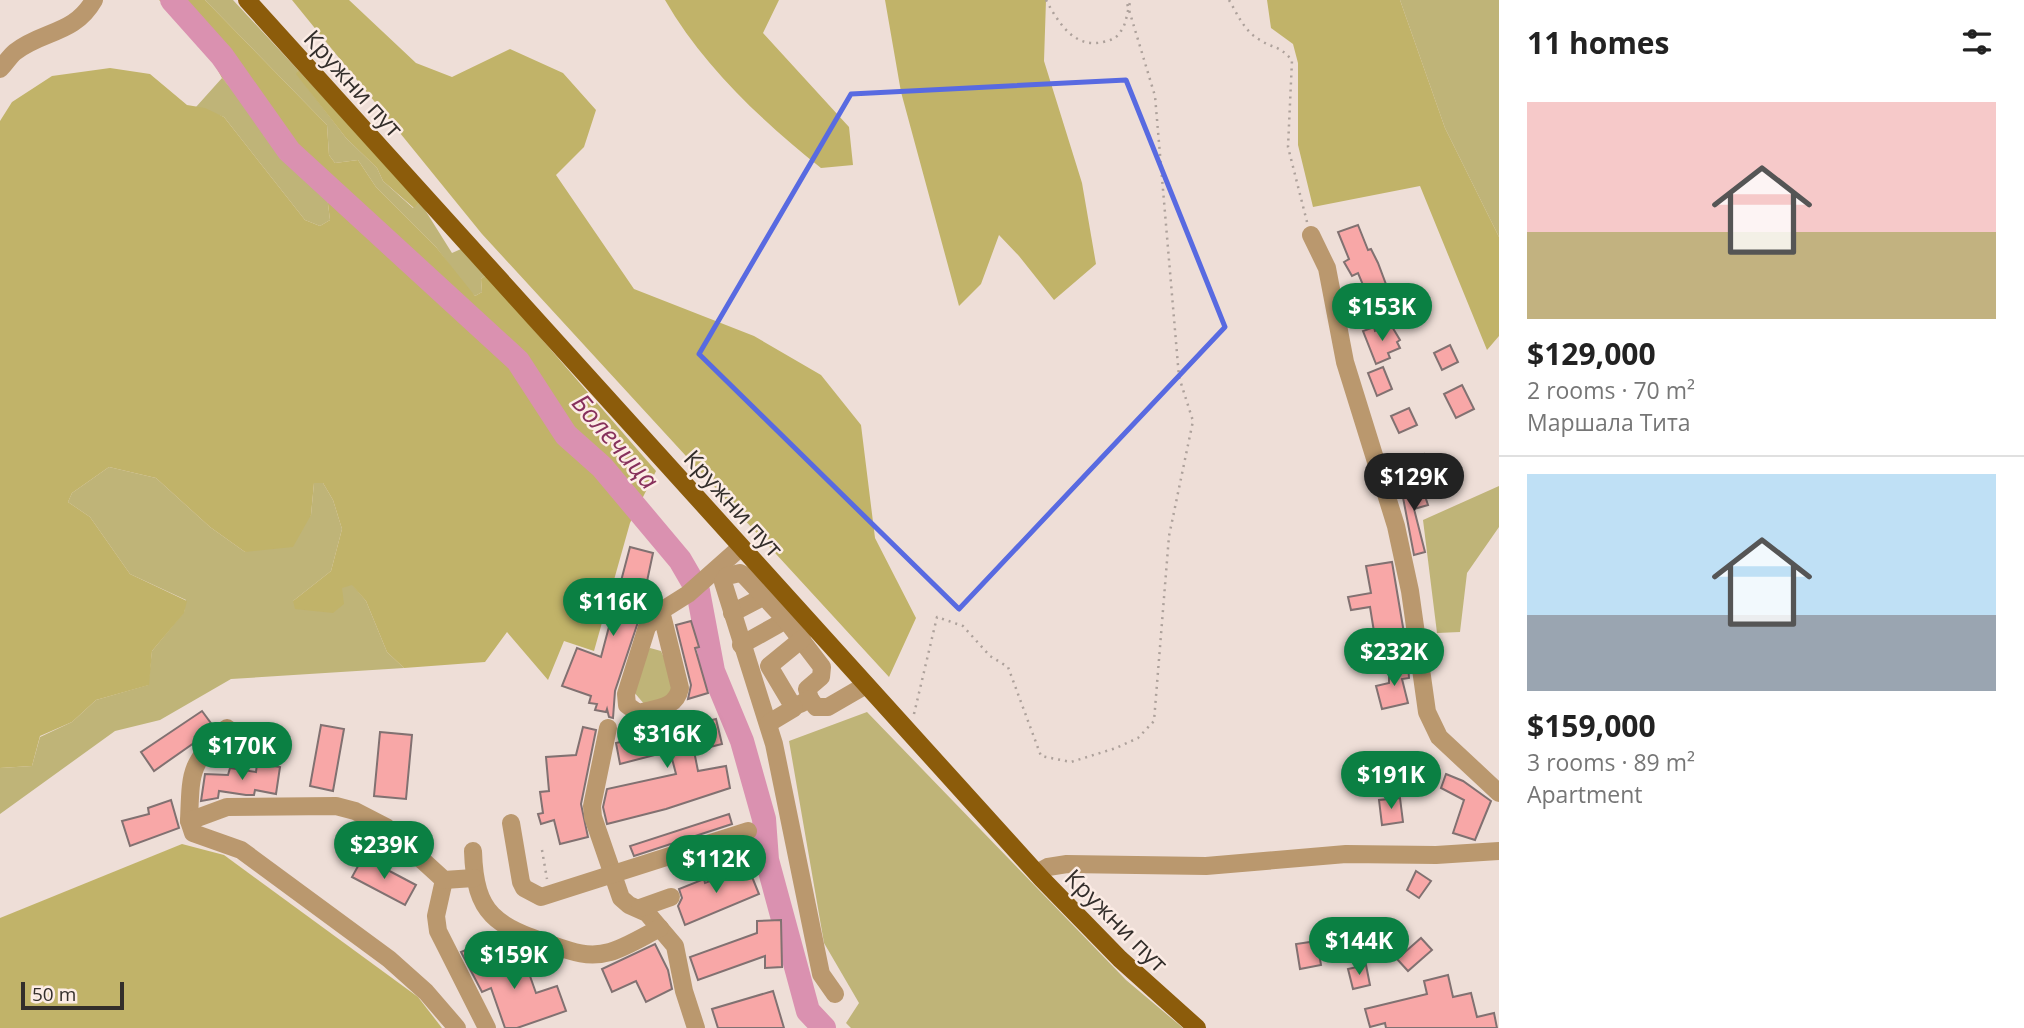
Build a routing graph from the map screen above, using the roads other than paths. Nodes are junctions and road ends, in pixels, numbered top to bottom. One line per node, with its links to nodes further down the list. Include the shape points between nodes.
1 (94, 0): 3 (street, via 73,24 15,52)
2 (247, 0): 5 (main road, Кружни пут)
3 (0, 69)
4 (1311, 235): 18 (street, via 1327,268 1345,362 1396,526 1427,712 1439,737)
5 (741, 547): 7 (street, via 688,594); 12 (main road, Кружни пут)
6 (763, 597): 8 (street); 8 (street, via 740,573 727,576 723,582); 9 (street)
7 (661, 611): 7 (street, via 640,640 626,694 627,705 638,713 671,705 678,697 680,688)
8 (732, 612): 11 (street)
9 (786, 620): 10 (street); 11 (street)
10 (802, 639): 13 (street, via 822,667 821,677 807,689); 14 (street, via 769,666)
11 (741, 645): 15 (street)
12 (866, 685): 13 (street, via 828,707 816,707); 24 (main road, Кружни пут)
13 (810, 699): 14 (street)
14 (794, 708): 15 (street)
15 (769, 723): 31 (street, via 821,974)
16 (227, 727): 19 (street, via 191,772)
17 (608, 728): 25 (street, via 592,806)
18 (1499, 793)
19 (189, 821): 27 (street, via 227,807 336,806 386,827); 32 (street, via 193,832 241,850 390,960)
20 (511, 824): 25 (street, via 524,888 541,897)
21 (748, 831): 25 (street)
22 (1499, 851): 24 (street, via 1346,854 1224,865 1067,864)
23 (473, 852): 26 (street)
24 (1037, 873): 35 (main road, Кружни пут, via 1120,959)
25 (613, 876): 29 (street, via 621,898)
26 (474, 878): 27 (street); 30 (street, via 490,914 501,924 579,954 612,952)
27 (444, 880): 33 (street, via 436,916 438,932)
28 (671, 898): 29 (street)
29 (640, 908): 30 (street)
30 (660, 929): 34 (street, via 675,946)
31 (835, 994)
32 (457, 1028)
33 (487, 1028)
34 (696, 1028)
35 (1197, 1028)

